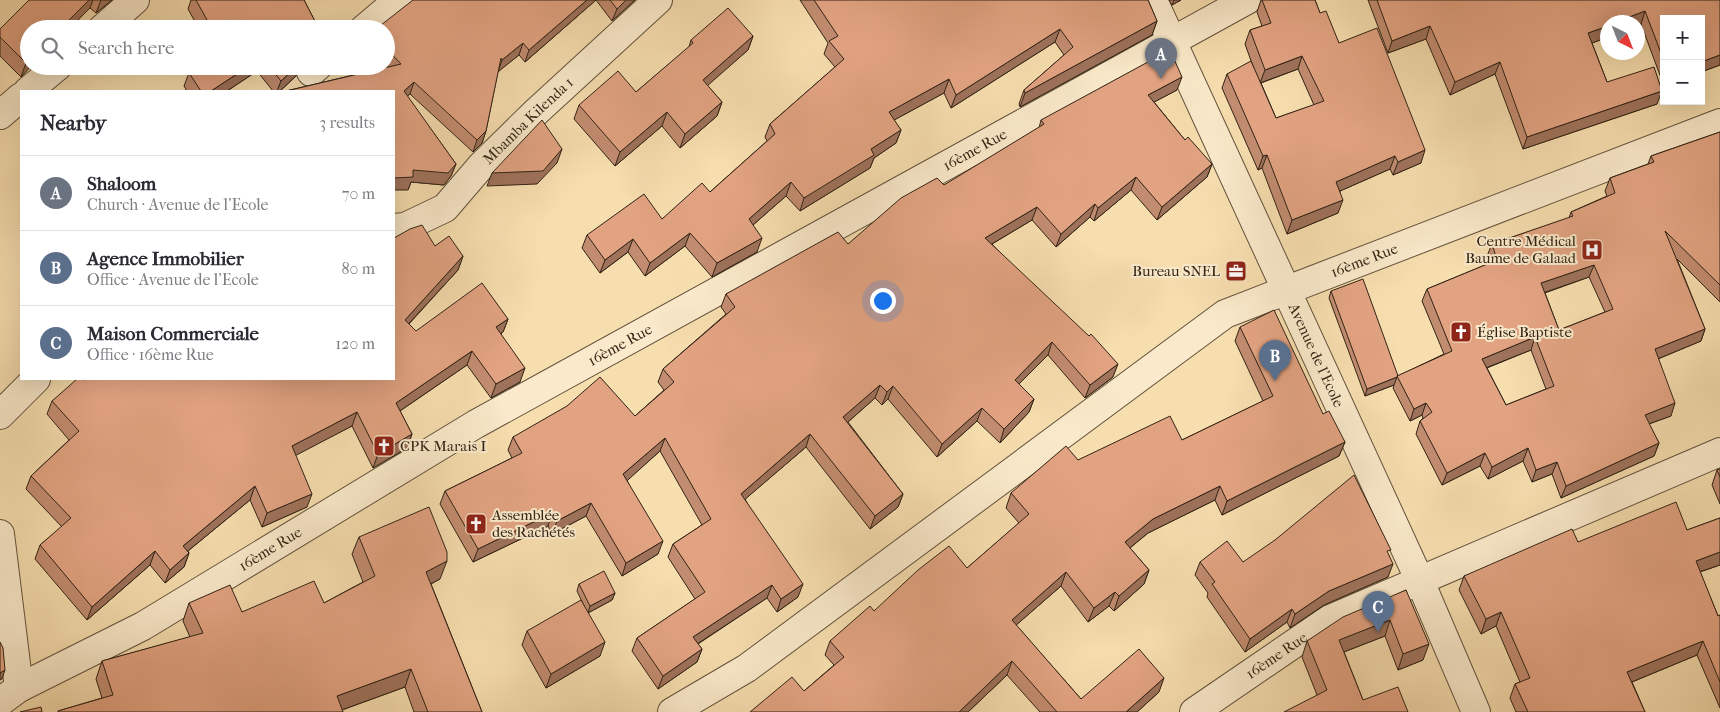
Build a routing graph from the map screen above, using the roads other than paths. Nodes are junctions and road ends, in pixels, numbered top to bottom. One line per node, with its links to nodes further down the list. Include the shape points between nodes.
1 (135, 0): 6 (street)
2 (398, 0): 7 (street)
3 (658, 0): 14 (street, Mbamba Kilenda 1, via 536,112 481,166 445,208 405,227)
4 (1153, 0): 8 (street, Avenue de l'Ecole)
5 (1248, 0): 8 (street, 16ème Rue)
6 (112, 20)
7 (375, 20)
8 (1172, 42): 15 (street, Avenue de l'Ecole); 21 (street, 16ème Rue, via 476,424 143,626)
9 (47, 75): 10 (street)
10 (29, 90)
11 (20, 98): 12 (street)
12 (0, 115)
13 (1720, 122): 15 (street, 16ème Rue)
14 (395, 228)
15 (1286, 290): 20 (street, Avenue de l'Ecole); 22 (street, 16ème Rue, via 1225,314 747,668)
16 (35, 380): 17 (street)
17 (0, 415)
18 (1720, 452): 20 (street, 16ème Rue)
19 (0, 534): 21 (street)
20 (1419, 579): 23 (street, 16ème Rue, via 1330,619); 24 (street, Avenue de l'Ecole)
21 (10, 695)
22 (672, 712)
23 (1194, 712)
24 (1476, 712)

